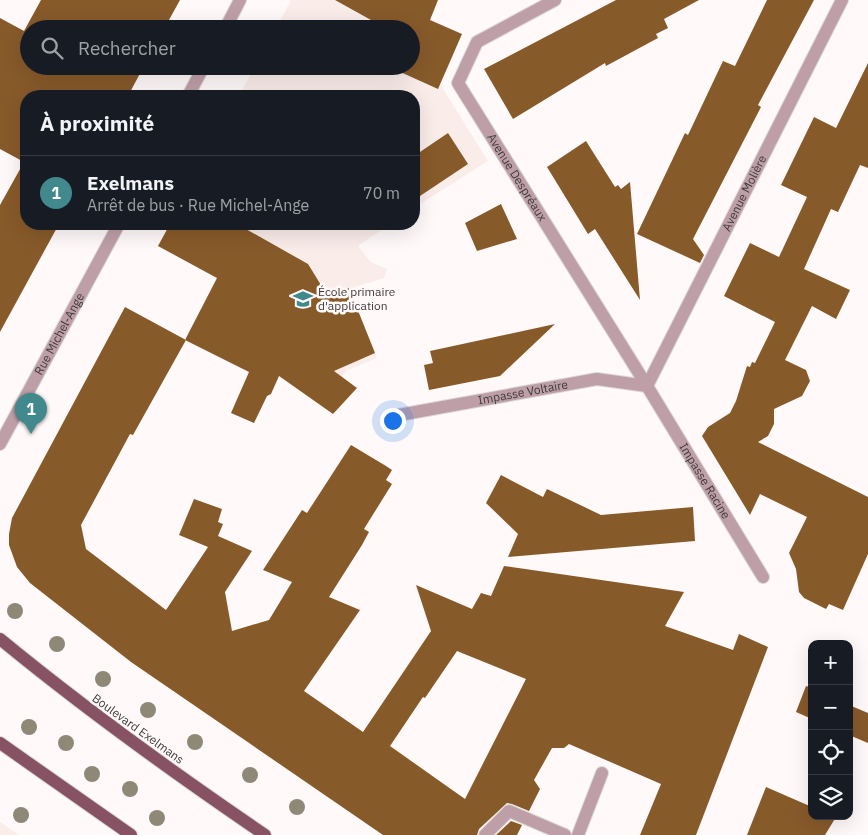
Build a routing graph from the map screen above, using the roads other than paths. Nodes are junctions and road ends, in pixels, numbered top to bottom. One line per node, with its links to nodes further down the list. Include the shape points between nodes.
1 (240, 0): 4 (street)
2 (555, 0): 8 (street, Avenue Despréaux, via 477,42 458,83)
3 (842, 0): 8 (street, Avenue Molière)
4 (230, 20)
5 (199, 75): 6 (street)
6 (191, 90)
7 (116, 230): 10 (street, Rue Michel-Ange)
8 (647, 386): 9 (street, Impasse Voltaire, via 597,379); 11 (street, Impasse Racine)
9 (400, 415)
10 (0, 444)
11 (763, 577)
12 (0, 639): 16 (main road, Boulevard Exelmans, via 71,697)
13 (0, 743): 15 (main road)
14 (602, 773): 19 (street)
15 (131, 835)
16 (265, 835)
17 (485, 835): 18 (street, via 509,811)
18 (564, 835)
19 (578, 835)

